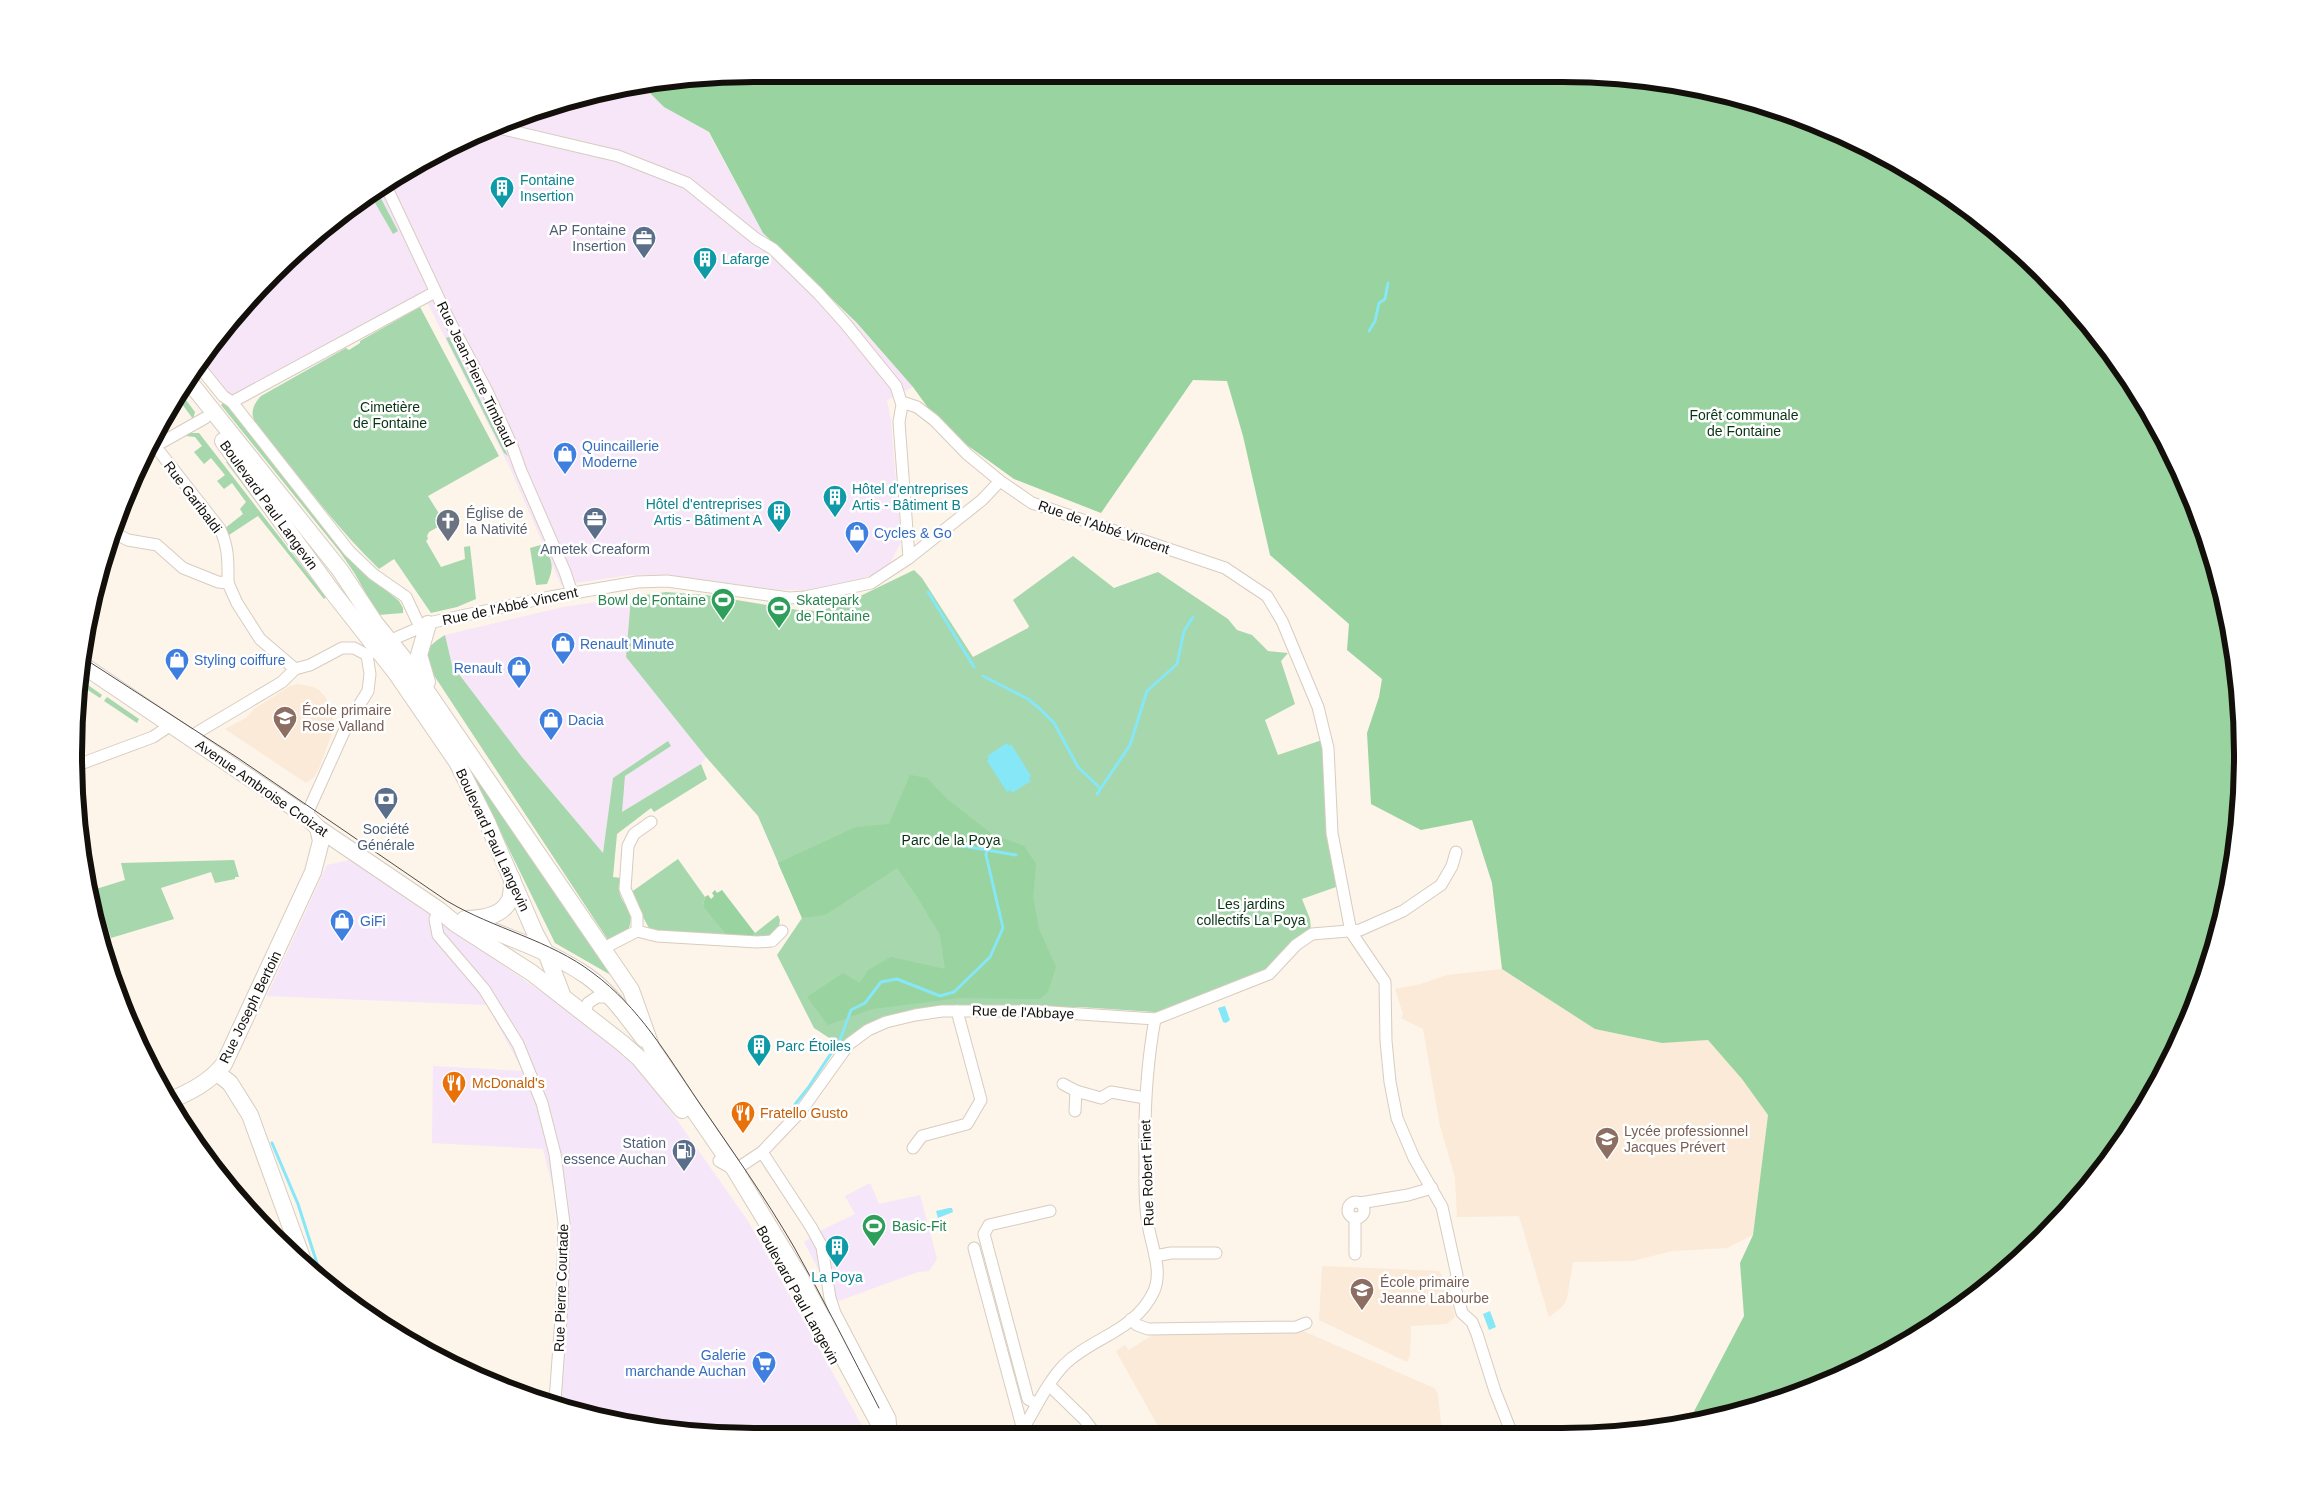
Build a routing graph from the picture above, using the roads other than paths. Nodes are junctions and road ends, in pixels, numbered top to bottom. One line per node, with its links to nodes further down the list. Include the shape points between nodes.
1 (508, 130): 8 (street, via 618,156 687,183 773,249 818,293 896,386)
2 (388, 191): 3 (street, Rue Jean-Pierre Timbaud)
3 (435, 292): 7 (street); 16 (street, Rue Jean-Pierre Timbaud, via 487,391)
4 (203, 371): 7 (street)
5 (193, 386): 18 (main road, Boulevard Paul Langevin, via 340,570)
6 (187, 396): 9 (main road, Boulevard Paul Langevin)
7 (232, 402): 17 (street, via 349,551 406,598)
8 (902, 402): 12 (street, via 917,407 934,420 967,454); 14 (street, via 899,422)
9 (205, 418): 10 (street); 18 (main road, Boulevard Paul Langevin)
10 (161, 441)
11 (156, 451): 15 (street, Rue Garibaldi, via 220,529 229,560)
12 (1000, 481): 14 (street, Rue de l'Abbé Vincent, via 982,500); 36 (street, Rue de l'Abbé Vincent, via 1032,503 1225,568 1267,596 1282,620 1318,707 1328,748 1332,833)
13 (119, 536): 15 (street, via 156,545 183,568 210,580)
14 (909, 558): 16 (street, Rue de l'Abbé Vincent, via 870,583 806,597 772,597 667,581 637,582)
15 (228, 583): 19 (street, via 260,639)
16 (572, 593): 17 (street, Rue de l'Abbé Vincent)
17 (424, 626): 18 (street, Rue de l'Abbé Vincent); 21 (main road, via 419,655)
18 (378, 649): 19 (street, via 342,648 310,666); 21 (main road, Boulevard Paul Langevin); 25 (street, via 368,691 347,725); 30 (main road, Boulevard Paul Langevin, via 457,762)
19 (295, 668): 23 (street, via 282,682)
20 (88, 669): 22 (main road, Avenue Ambroise Croizat)
21 (436, 705): 37 (main road, Boulevard Paul Langevin)
22 (171, 725): 23 (main road, Avenue Ambroise Croizat); 24 (street, via 153,737)
23 (192, 738): 25 (main road, Avenue Ambroise Croizat)
24 (82, 763)
25 (312, 822): 27 (main road, Avenue Ambroise Croizat); 29 (main road, Rue Joseph Bertoin, via 321,840); 31 (main road, Rue Joseph Bertoin)
26 (651, 822): 34 (street, via 634,834 628,846 625,889 637,916)
27 (342, 844): 29 (main road, Rue Joseph Bertoin, via 331,850); 32 (main road, Avenue Ambroise Croizat)
28 (1456, 852): 36 (street, Rue de l'Abbaye, via 1446,878 1436,890 1403,911)
29 (313, 872): 31 (main road, Rue Joseph Bertoin)
30 (512, 879): 33 (main road, Avenue Ambroise Croizat, via 510,900 499,912 479,919); 38 (main road, Boulevard Paul Langevin)
31 (306, 890): 48 (main road, Rue Joseph Bertoin)
32 (440, 910): 33 (main road, Avenue Ambroise Croizat); 40 (main road, Avenue Ambroise Croizat); 68 (street, Rue Pierre Courtade, via 435,919 438,935 484,989 518,1044 542,1103 555,1154 564,1223)
33 (460, 919): 38 (main road, Avenue Ambroise Croizat)
34 (637, 931): 35 (street, via 658,936 768,942); 37 (street)
35 (782, 931)
36 (1351, 932): 45 (street, Rue de l'Abbaye, via 1312,934 1296,945 1269,974); 58 (street, via 1385,982 1386,1041 1397,1118 1414,1158)
37 (602, 949): 39 (main road, Boulevard Paul Langevin)
38 (548, 955): 40 (main road, Boulevard Paul Langevin); 41 (main road, Avenue Ambroise Croizat, via 588,977)
39 (614, 967): 44 (main road, Boulevard Paul Langevin); 47 (main road, Boulevard Paul Langevin, via 631,990)
40 (563, 997): 43 (main road, Boulevard Paul Langevin)
41 (610, 997): 43 (street, via 597,996 588,1003); 44 (main road, Avenue Ambroise Croizat)
42 (957, 1011): 45 (street, Rue de l'Abbaye); 54 (street, via 981,1100 966,1124 922,1136); 55 (street, Rue de l'Abbaye, via 916,1015 881,1024 858,1036 839,1056 801,1110)
43 (585, 1013): 46 (main road, Boulevard Paul Langevin)
44 (627, 1017): 46 (main road, via 612,1025); 47 (main road, Avenue Ambroise Croizat)
45 (1155, 1019): 52 (street, Rue Robert Finet)
46 (601, 1026): 56 (main road, Boulevard Paul Langevin, via 639,1058 693,1123)
47 (652, 1049): 57 (main road, Boulevard Paul Langevin)
48 (217, 1073): 51 (main road, Rue Joseph Bertoin); 61 (main road, via 230,1083 250,1115)
49 (1063, 1084): 50 (street)
50 (1076, 1091): 52 (street, via 1101,1098 1111,1092); 53 (street)
51 (177, 1098)
52 (1145, 1098): 64 (street, Rue Robert Finet, via 1145,1201)
53 (1075, 1111)
54 (913, 1148)
55 (762, 1152): 57 (street, Rue de l'Abbaye); 72 (street, Boulevard Paul Langevin, via 822,1247 835,1313 890,1418)
56 (719, 1161): 57 (street, Boulevard Paul Langevin); 70 (main road, Boulevard Paul Langevin, via 804,1303)
57 (735, 1170): 71 (main road, Boulevard Paul Langevin, via 801,1279)
58 (1432, 1188): 63 (street, via 1352,1203 1349,1212 1355,1218); 76 (street, via 1442,1207 1462,1313 1472,1322)
59 (1050, 1211): 69 (street, via 989,1224 984,1234 1028,1399)
60 (974, 1248): 73 (street, Rue Robert Finet)
61 (299, 1249)
62 (1216, 1253): 64 (street)
63 (1355, 1254)
64 (1155, 1256): 65 (street, Rue Robert Finet, via 1157,1279 1154,1290 1141,1311)
65 (1131, 1318): 66 (street, via 1137,1325 1148,1329 1296,1326); 67 (street, Rue Robert Finet, via 1118,1331 1065,1364)
66 (1306, 1323)
67 (1048, 1385): 69 (street, Rue Robert Finet); 75 (street)
68 (556, 1397)
69 (1038, 1404): 74 (street, Rue Robert Finet)
70 (870, 1428)
71 (880, 1428)
72 (891, 1428)
73 (1021, 1428)
74 (1024, 1428)
75 (1091, 1428)
76 (1510, 1428)

